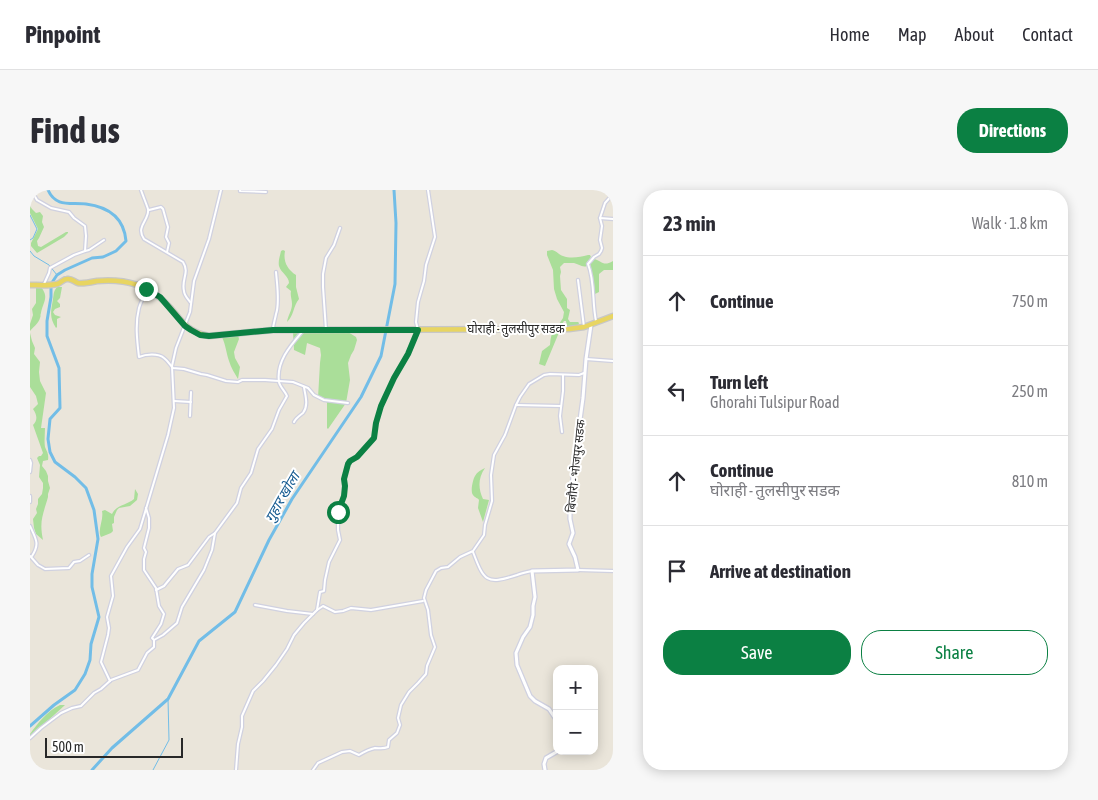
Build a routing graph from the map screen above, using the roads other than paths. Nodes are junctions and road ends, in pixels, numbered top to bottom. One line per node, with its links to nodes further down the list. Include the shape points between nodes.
1 (31, 190): 13 (street, via 37,200 69,212 83,224 86,230)
2 (141, 190): 8 (street)
3 (221, 190): 20 (street)
4 (240, 190): 6 (street)
5 (428, 190): 28 (street, via 436,237 418,302)
6 (266, 192)
7 (613, 194): 9 (street, via 605,203)
8 (148, 210): 14 (street, via 141,235); 14 (street, via 163,209 168,227)
9 (600, 218): 10 (street); 22 (street, via 602,248 588,264 592,281)
10 (613, 219)
11 (340, 228): 27 (street, via 326,258 323,274)
12 (104, 240): 13 (street)
13 (85, 251): 17 (street, via 50,268)
14 (167, 252): 20 (street, via 185,265 184,290)
15 (276, 272): 25 (street, via 277,304)
16 (578, 280): 24 (street)
17 (44, 284): 18 (main road); 19 (main road, via 58,284 66,279 78,283 125,281)
18 (30, 285)
19 (146, 289): 23 (main road, via 160,297); 31 (street, via 137,322 139,357 145,354 164,357)
20 (190, 302): 23 (street)
21 (613, 316): 22 (main road, घोराही - तुलसीपुर सडक)
22 (593, 323): 24 (main road, घोराही - तुलसीपुर सडक); 29 (street, बिजौरी - भोजपुर सडक)
23 (185, 326): 25 (main road, via 200,335 209,336); 31 (street)
24 (584, 327): 28 (main road, घोराही - तुलसीपुर सडक)
25 (273, 330): 26 (main road)
26 (304, 330): 27 (main road); 34 (street, via 284,356)
27 (326, 330): 28 (main road, घोराही - तुलसीपुर सडक)
28 (418, 330): 61 (street, via 381,406 374,438 348,464 344,496 338,512 340,540 329,562)
29 (586, 360): 30 (street); 32 (street, बिजौरी - भोजपुर सडक)
30 (613, 361)
31 (172, 366): 34 (street, via 226,381); 37 (street)
32 (586, 372): 33 (street); 55 (street, बिजौरी - भोजपुर सडक, via 570,514 573,533 569,544)
33 (563, 375): 40 (street, via 544,375 529,384); 41 (street)
34 (279, 380): 35 (street); 51 (street, via 287,396 272,429 258,448 237,503)
35 (304, 387): 39 (street, via 324,400); 43 (street, via 307,404)
36 (191, 392): 38 (street)
37 (174, 401): 38 (street); 49 (street, via 168,435)
38 (191, 402): 42 (street)
39 (348, 403)
40 (516, 406): 41 (street); 52 (street, via 494,455 492,501 484,535)
41 (561, 406): 44 (street)
42 (190, 416)
43 (294, 422)
44 (562, 432)
45 (30, 460): 46 (street)
46 (30, 472)
47 (30, 496): 48 (street)
48 (30, 502)
49 (146, 508): 58 (street, via 149,528 144,548 144,570); 64 (street, via 140,529 111,576 113,596 101,662)
50 (30, 526): 54 (street, via 37,544)
51 (215, 533): 58 (street, via 188,565 178,569 164,586); 63 (street, via 204,570 182,607 177,623)
52 (473, 551): 56 (street, via 488,579 494,581); 59 (street, via 448,568 436,571)
53 (89, 555): 54 (street, via 69,568 48,570 40,567)
54 (31, 556)
55 (578, 570): 56 (street); 57 (street)
56 (532, 571): 65 (street, via 533,616 516,653 517,665 530,696 549,708)
57 (613, 571)
58 (156, 590): 63 (street, via 164,614 152,638)
59 (424, 601): 61 (street, via 371,610 351,608 335,612 323,606); 69 (street, via 435,647 426,674 401,705 400,724 388,747 359,754 342,752 318,763)
60 (255, 605): 62 (street)
61 (317, 610): 62 (street)
62 (314, 614): 68 (street, via 294,635 276,665 253,691 242,716)
63 (154, 640): 64 (street, via 154,646 138,670)
64 (110, 681): 66 (street, via 81,706 57,716)
65 (553, 714)
66 (30, 738)
67 (553, 754): 70 (street, via 546,758)
68 (236, 770)
69 (313, 770)
70 (545, 770)

